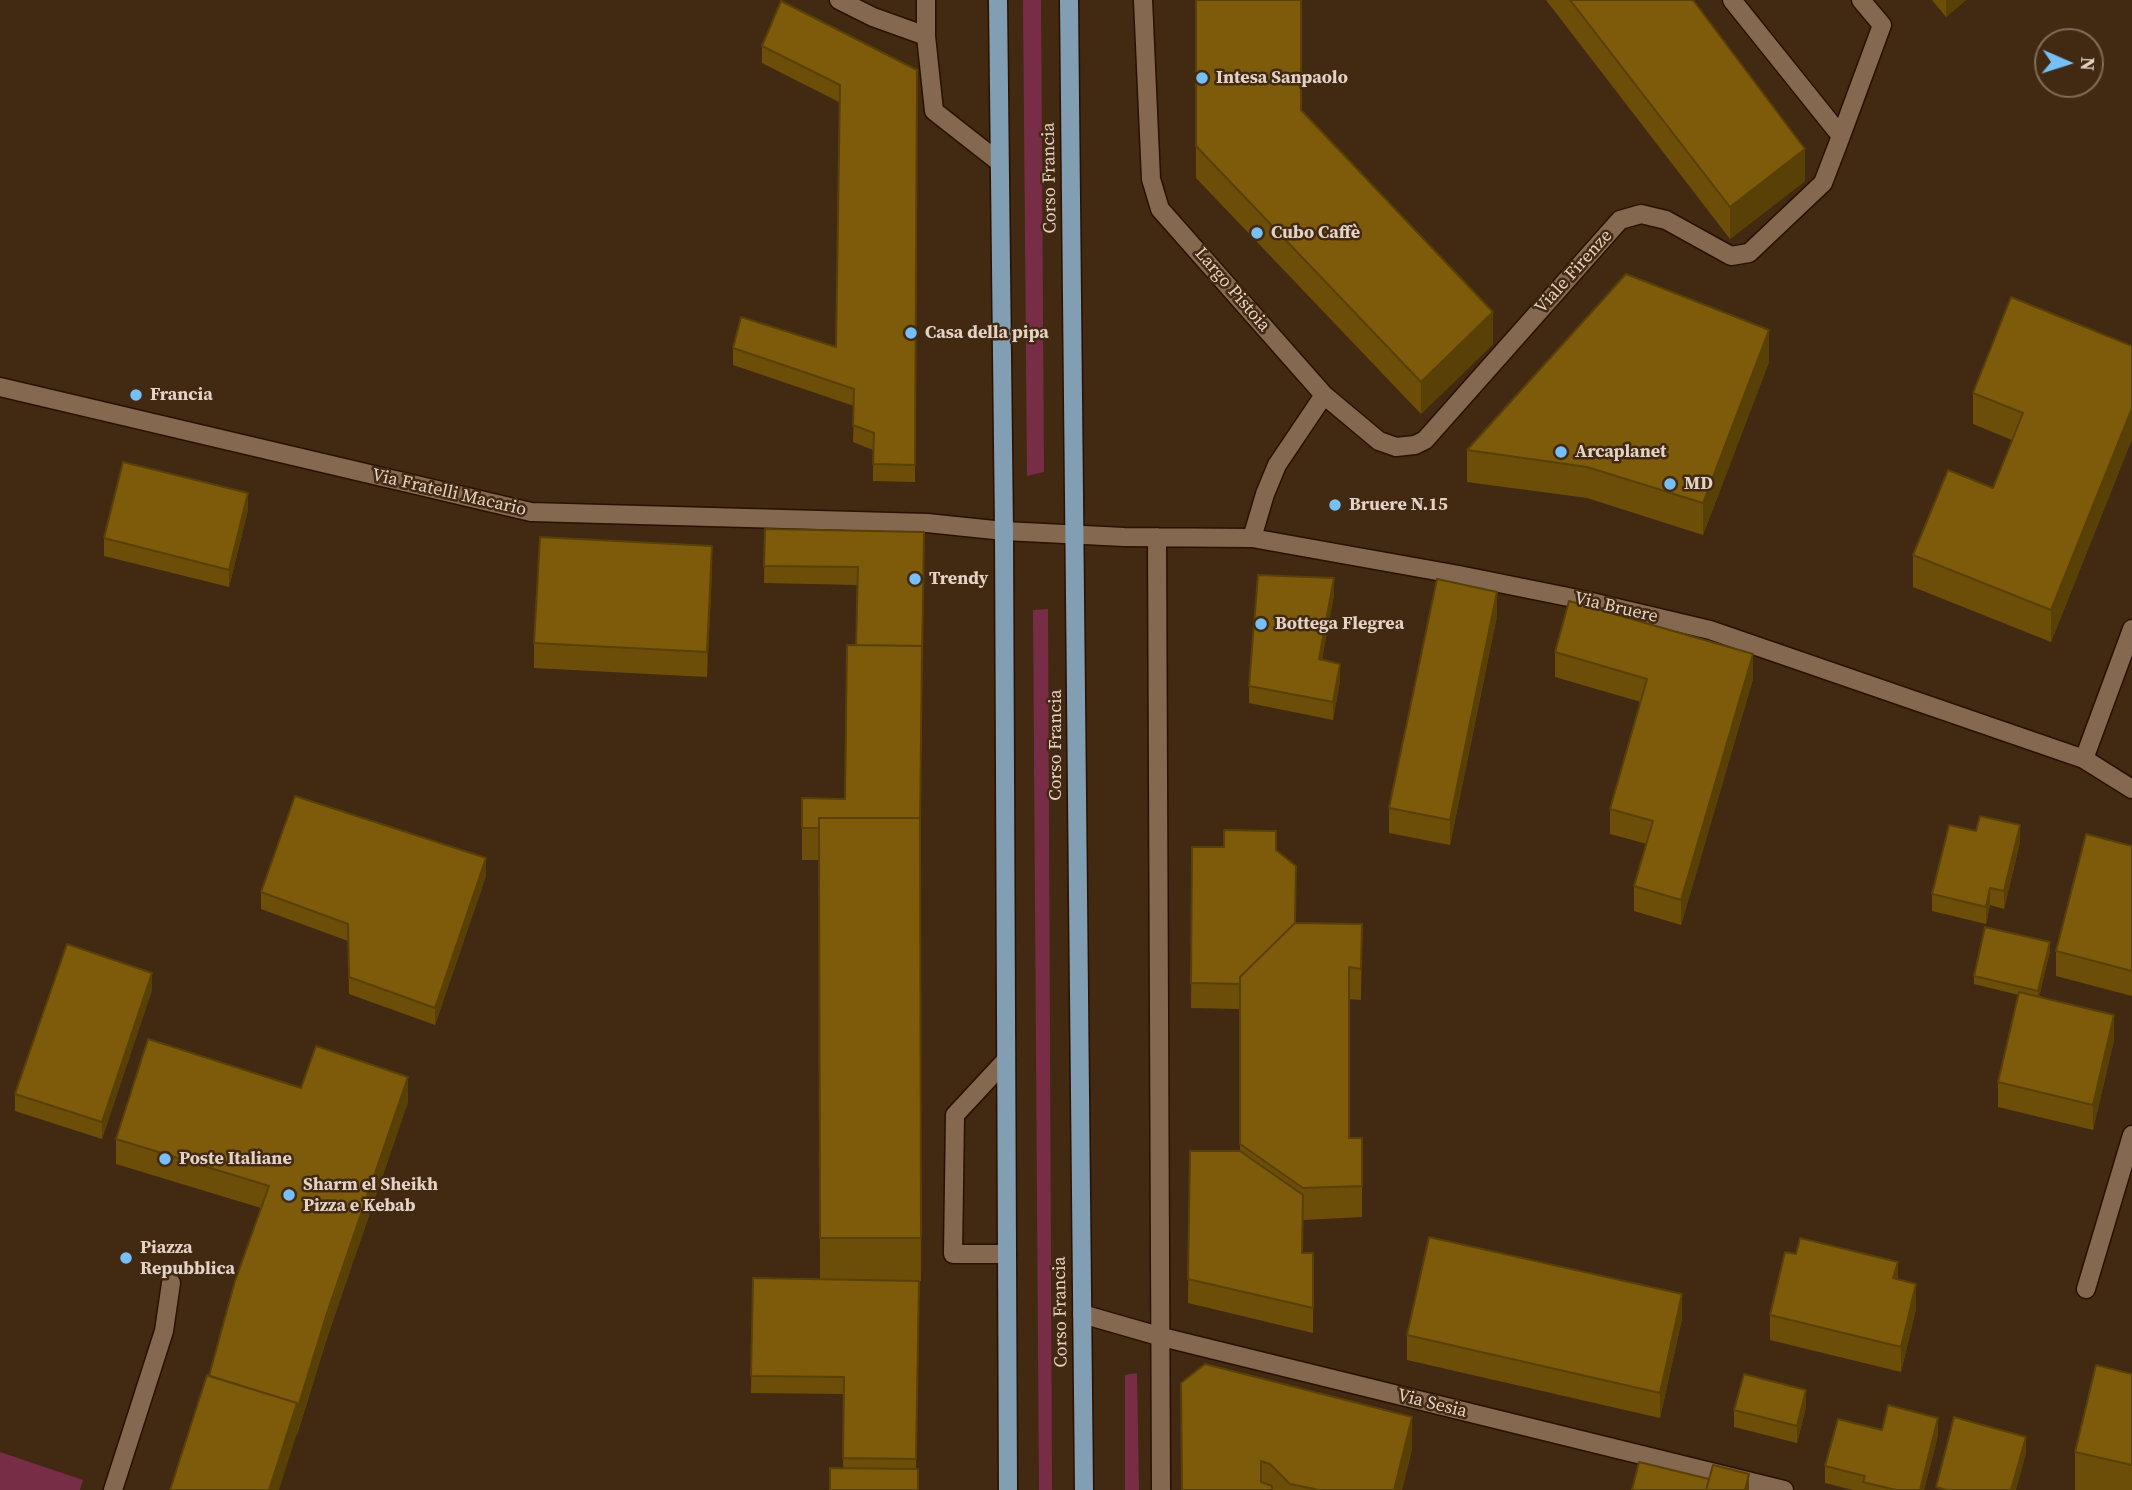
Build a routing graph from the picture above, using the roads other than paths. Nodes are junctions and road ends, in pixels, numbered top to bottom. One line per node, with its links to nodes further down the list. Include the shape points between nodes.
1 (839, 0): 8 (street)
2 (926, 0): 8 (street)
3 (998, 0): 10 (main road)
4 (1069, 0): 15 (main road, Corso Francia)
5 (1143, 0): 12 (street, Largo Pistoia, via 1151,179 1160,209)
6 (1732, 0): 9 (street)
7 (1861, 0): 9 (street, Viale Firenze, via 1882,26)
8 (926, 36): 10 (street, via 934,111)
9 (1841, 136): 13 (street, Viale Firenze, via 1823,183 1749,253 1731,256 1666,220 1641,214 1620,220)
10 (999, 162): 14 (main road)
11 (0, 387): 14 (street, Via Fratelli Macario, via 531,512 927,523)
12 (1324, 395): 13 (street, Largo Pistoia, via 1379,442); 17 (street, via 1277,465)
13 (1415, 446)
14 (1004, 531): 15 (street, Via Fratelli Macario); 21 (main road)
15 (1075, 534): 16 (street, Via Bruere); 26 (main road, Corso Francia)
16 (1157, 537): 17 (street, Via Bruere); 27 (street)
17 (1252, 538): 19 (street, Via Bruere, via 1473,578 1710,630)
18 (2132, 629): 19 (street)
19 (2084, 759): 20 (street, Via Bruere)
20 (2132, 789)
21 (1006, 1059): 23 (main road); 23 (street, via 955,1115 953,1254)
22 (2132, 1136): 25 (street)
23 (1007, 1254): 29 (main road)
24 (172, 1283): 28 (street, via 164,1331)
25 (2087, 1289)
26 (1082, 1314): 27 (street, Via Sesia); 30 (main road, Corso Francia)
27 (1162, 1337): 31 (street); 32 (street, Via Sesia)
28 (113, 1490)
29 (1008, 1490)
30 (1084, 1490)
31 (1161, 1490)
32 (1784, 1490)

